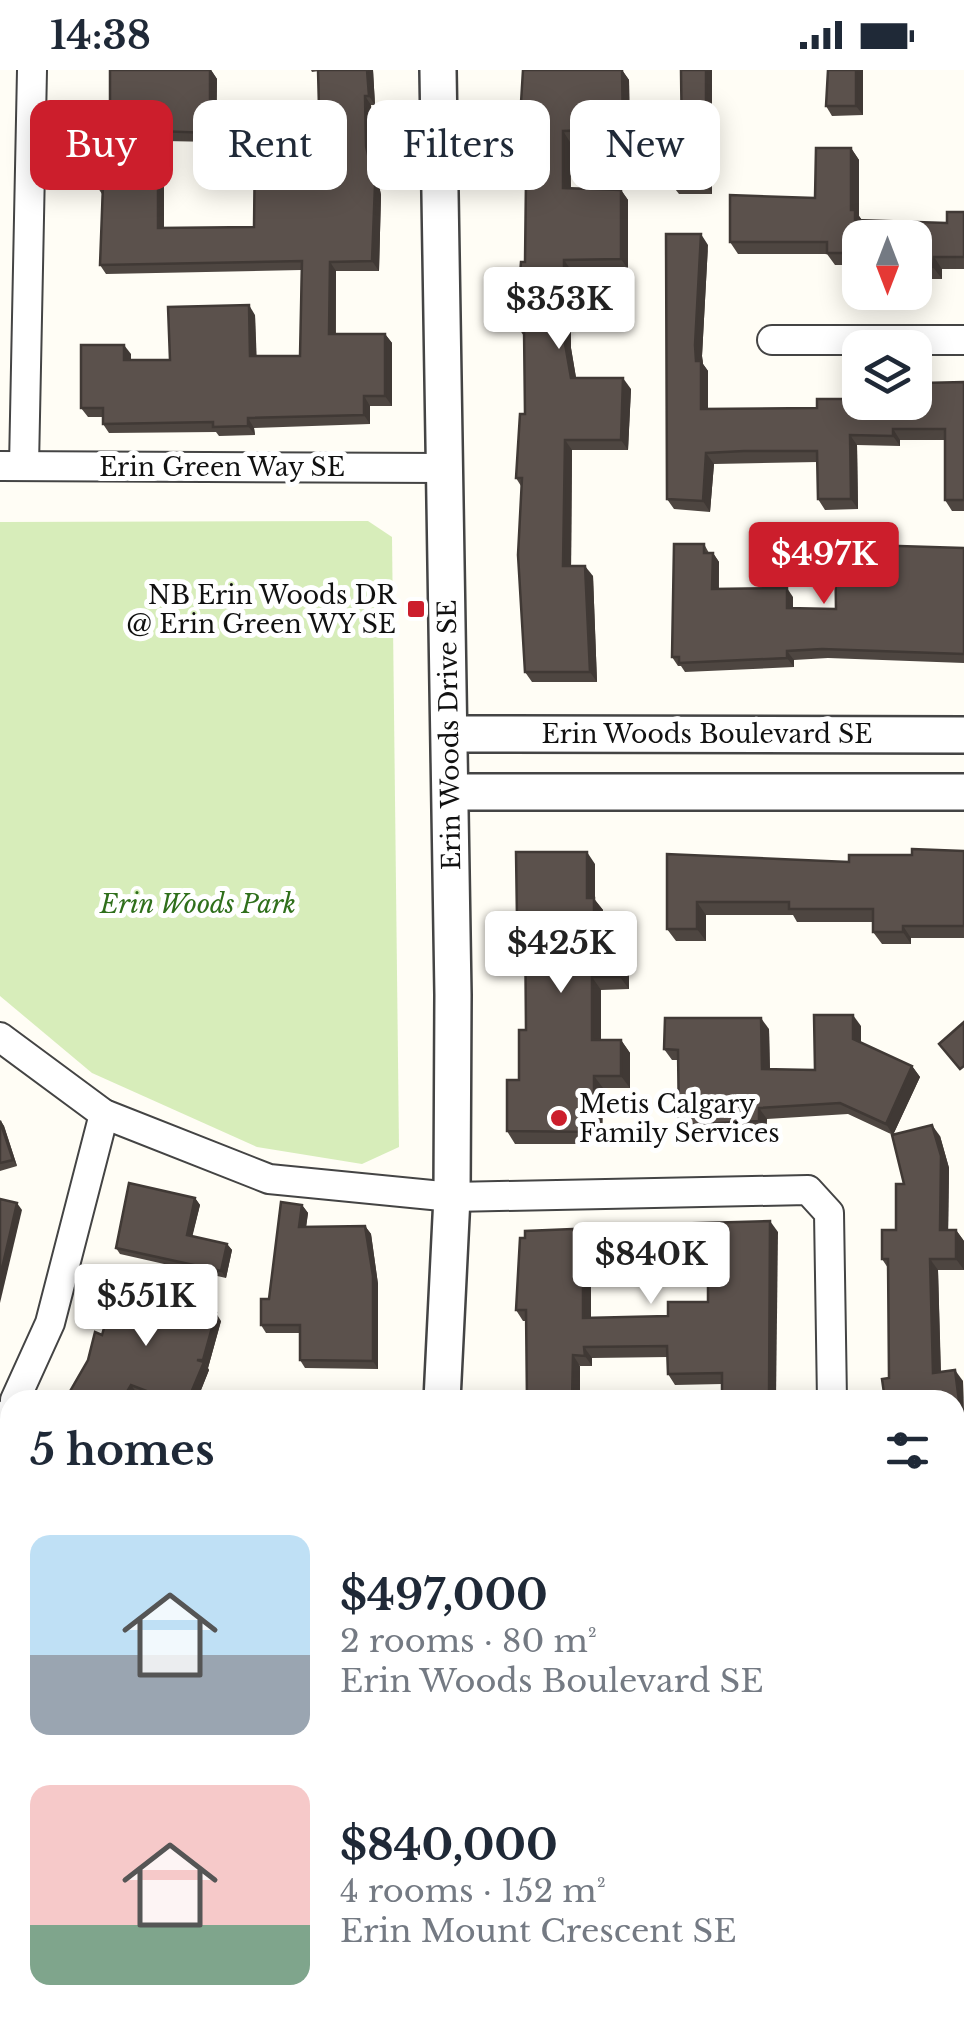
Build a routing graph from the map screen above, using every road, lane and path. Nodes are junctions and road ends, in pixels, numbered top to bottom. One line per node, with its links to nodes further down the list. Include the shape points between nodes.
1 (32, 70): 5 (street)
2 (438, 70): 6 (street, Erin Woods Drive SE)
3 (772, 340): 4 (street)
4 (964, 340)
5 (12, 466): 6 (street, Erin Green Way SE)
6 (444, 468): 7 (street, Erin Woods Drive SE)
7 (450, 734): 8 (street, Erin Woods Boulevard SE); 9 (street, Erin Woods Drive SE)
8 (964, 735)
9 (451, 792): 10 (street); 13 (street, Erin Woods Drive SE)
10 (964, 792)
11 (0, 1037): 12 (street)
12 (104, 1114): 13 (street, via 269,1179); 14 (street, via 50,1322)
13 (452, 1196): 15 (street, Erin Woods Drive SE); 16 (street, via 808,1190 829,1212)
14 (19, 1390)
15 (442, 1390)
16 (832, 1390)

